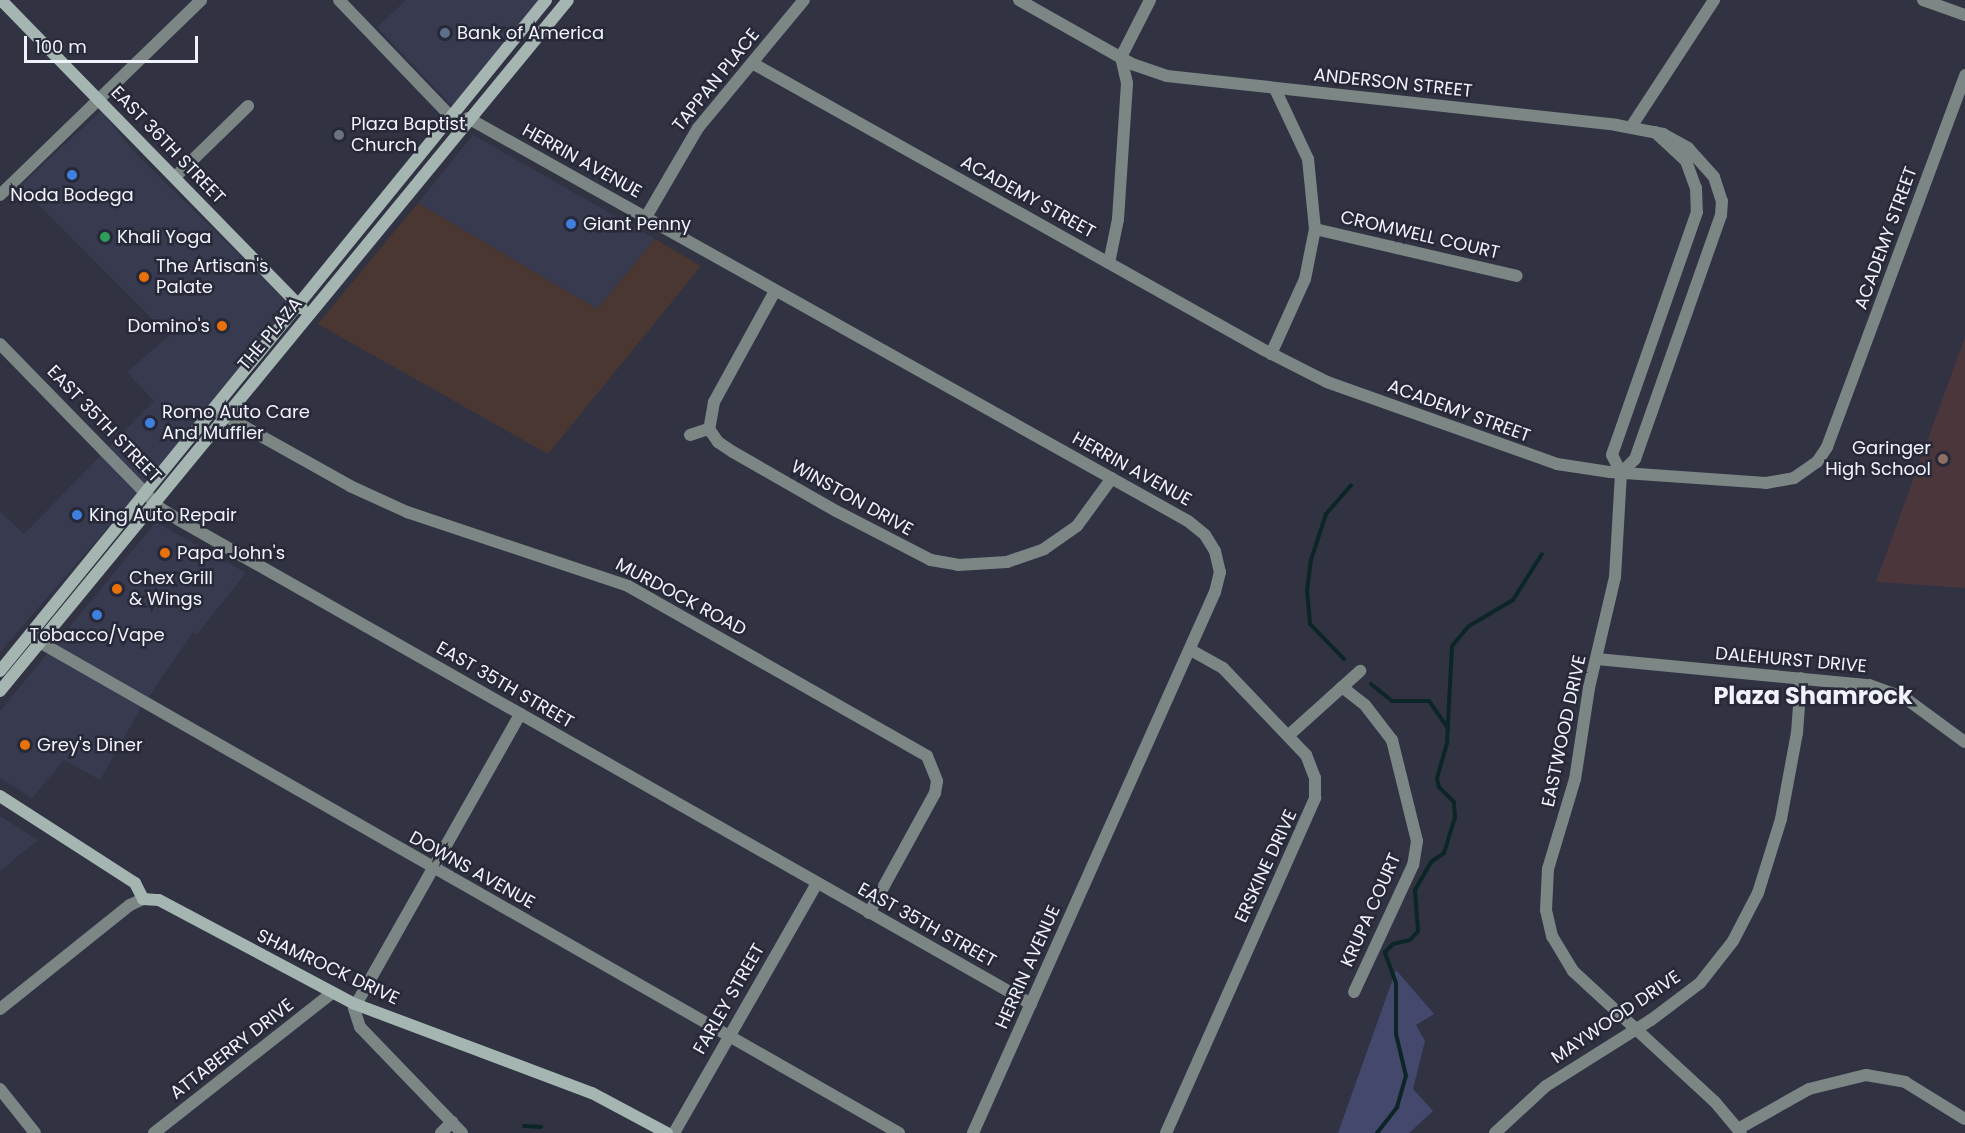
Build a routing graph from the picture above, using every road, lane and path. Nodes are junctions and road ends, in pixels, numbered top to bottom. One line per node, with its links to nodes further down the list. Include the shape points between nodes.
1 (1, 0): 16 (main road, EAST 36TH STREET)
2 (201, 0): 16 (street)
3 (339, 0): 18 (street)
4 (546, 0): 18 (main road, THE PLAZA)
5 (568, 0): 19 (main road, THE PLAZA)
6 (804, 0): 13 (street, TAPPAN PLACE)
7 (1019, 0): 12 (street, ANDERSON STREET)
8 (1150, 0): 12 (street)
9 (1714, 0): 20 (street)
10 (1923, 0): 11 (street)
11 (1965, 15)
12 (1121, 57): 15 (street, ANDERSON STREET, via 1167,76); 26 (street, via 1126,89 1118,219)
13 (752, 63): 24 (street, TAPPAN PLACE, via 689,141); 26 (street, ACADEMY STREET)
14 (1965, 75): 37 (street, ACADEMY STREET, via 1833,435 1819,460 1794,478 1776,483)
15 (1275, 89): 20 (street, ANDERSON STREET); 25 (street, via 1308,159)
16 (99, 99): 22 (main road, EAST 36TH STREET); 23 (street)
17 (248, 106): 22 (street)
18 (452, 118): 29 (main road, THE PLAZA)
19 (468, 118): 24 (street, HERRIN AVENUE); 30 (main road, THE PLAZA)
20 (1631, 127): 21 (street)
21 (1655, 132): 37 (street, EASTWOOD DRIVE, via 1686,161 1696,188 1696,212 1612,455); 37 (street, via 1677,140 1707,167 1719,188 1721,214 1635,459)
22 (175, 177): 29 (main road, EAST 36TH STREET)
23 (0, 195)
24 (646, 218): 28 (street, HERRIN AVENUE)
25 (1315, 229): 27 (street, CROMWELL COURT); 32 (street, via 1305,277)
26 (1109, 263): 32 (street, ACADEMY STREET)
27 (1518, 276)
28 (775, 291): 35 (street, via 714,402); 38 (street, HERRIN AVENUE)
29 (297, 303): 30 (main road, EAST 36TH STREET); 33 (main road, THE PLAZA)
30 (309, 315): 34 (main road, THE PLAZA)
31 (0, 344): 39 (street, EAST 35TH STREET)
32 (1271, 354): 37 (street, ACADEMY STREET, via 1344,388 1535,458 1584,470)
33 (213, 408): 34 (street, MURDOCK ROAD); 39 (main road, THE PLAZA)
34 (226, 416): 40 (main road, THE PLAZA); 56 (street, MURDOCK ROAD, via 399,509 628,586 927,756 937,781 935,793)
35 (709, 429): 36 (street); 38 (street, WINSTON DRIVE, via 718,442 735,454 847,517 919,555 958,565 1007,562 1047,547 1085,518)
36 (690, 435)
37 (1621, 473): 43 (street, EASTWOOD DRIVE, via 1615,577)
38 (1112, 478): 42 (street, HERRIN AVENUE, via 1188,521 1205,535 1215,551 1218,584)
39 (145, 492): 40 (street, EAST 35TH STREET); 41 (main road, THE PLAZA)
40 (155, 502): 41 (main road, THE PLAZA); 49 (street, EAST 35TH STREET, via 179,520)
41 (34, 640): 44 (main road, THE PLAZA); 48 (main road, THE PLAZA); 53 (street, DOWNS AVENUE)
42 (1190, 650): 50 (street, ERSKINE DRIVE, via 1223,668); 60 (street, HERRIN AVENUE)
43 (1597, 660): 46 (street, DALEHURST DRIVE); 62 (street, EASTWOOD DRIVE, via 1575,779 1548,869 1546,910 1552,936 1563,957)
44 (0, 671)
45 (1360, 671): 47 (street)
46 (1801, 678): 51 (street, DALEHURST DRIVE, via 1869,685 1893,692); 62 (street, MAYWOOD DRIVE, via 1797,733 1781,819 1751,908 1709,974)
47 (1342, 687): 50 (street); 57 (street, KRUPA COURT, via 1372,713 1392,740 1417,841 1413,865)
48 (1, 688)
49 (519, 714): 53 (street); 54 (street, EAST 35TH STREET)
50 (1289, 735): 76 (street, ERSKINE DRIVE, via 1306,755 1313,773 1311,809)
51 (1965, 742)
52 (0, 796): 55 (main road, via 135,883)
53 (433, 868): 59 (street); 63 (street, DOWNS AVENUE)
54 (816, 883): 56 (street, EAST 35TH STREET); 63 (street, FARLEY STREET)
55 (143, 899): 58 (main road, SHAMROCK DRIVE, via 159,900); 61 (street, via 130,905)
56 (869, 913): 60 (street, EAST 35TH STREET)
57 (1354, 992)
58 (332, 993): 59 (main road, SHAMROCK DRIVE); 69 (street, ATTABERRY DRIVE)
59 (355, 1004): 66 (street, via 360,1027); 72 (main road, SHAMROCK DRIVE, via 592,1093)
60 (1031, 1004): 75 (street, HERRIN AVENUE)
61 (0, 1009)
62 (1634, 1029): 67 (street, EASTWOOD DRIVE, via 1715,1102); 77 (street, MAYWOOD DRIVE, via 1546,1086)
63 (729, 1036): 73 (street, FARLEY STREET); 74 (street, DOWNS AVENUE)
64 (0, 1089): 68 (street)
65 (1965, 1119): 67 (street, via 1905,1082 1866,1075 1809,1089)
66 (452, 1122): 70 (street); 71 (street)
67 (1739, 1131)
68 (35, 1133)
69 (154, 1133)
70 (441, 1133)
71 (462, 1133)
72 (667, 1133)
73 (674, 1133)
74 (898, 1133)
75 (974, 1133)
76 (1166, 1133)
77 (1495, 1133)

